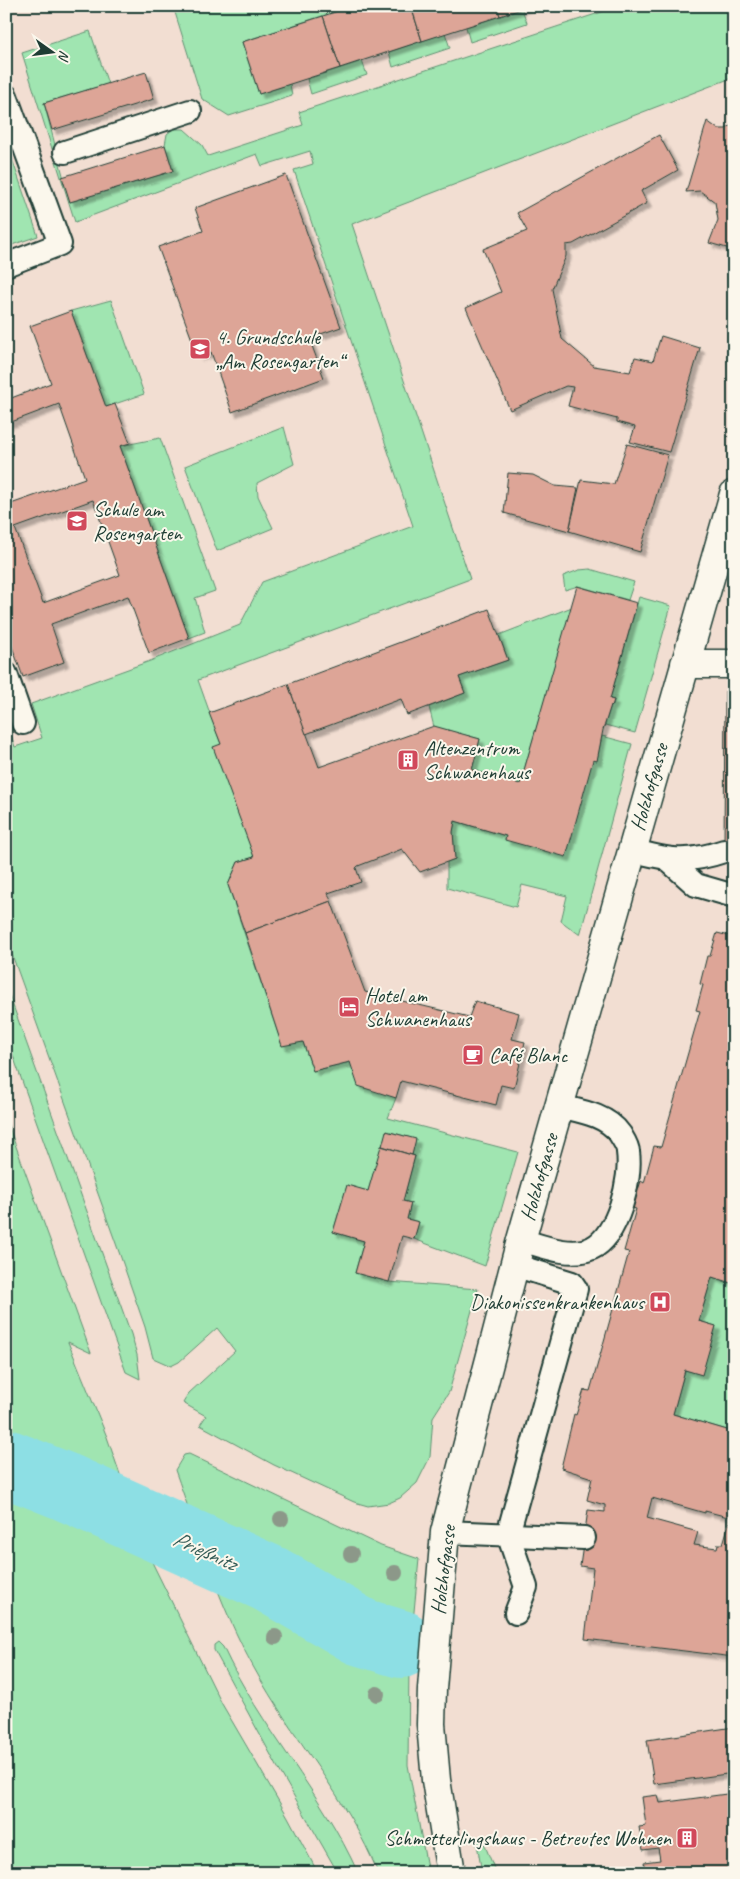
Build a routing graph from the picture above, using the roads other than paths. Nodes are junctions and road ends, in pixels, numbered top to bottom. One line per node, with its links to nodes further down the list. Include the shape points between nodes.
1 (6, 96): 4 (lane, via 60,244)
2 (190, 111): 3 (lane)
3 (65, 152)
4 (6, 265)
5 (734, 494): 6 (street, Holzhofgasse)
6 (685, 664): 7 (street); 10 (street, Holzhofgasse)
7 (734, 664)
8 (6, 674): 9 (lane)
9 (23, 723)
10 (631, 850): 12 (lane); 14 (street, Holzhofgasse)
11 (724, 851): 12 (lane, via 702,859)
12 (668, 860): 13 (lane, via 696,885)
13 (734, 896)
14 (559, 1106): 15 (street, Holzhofgasse); 15 (lane, via 593,1115 620,1133 628,1150 627,1183 619,1211 608,1235 592,1248 573,1252)
15 (517, 1253): 16 (street, Holzhofgasse); 17 (lane, via 572,1282 576,1289)
16 (445, 1532): 17 (lane); 20 (street, Holzhofgasse, via 432,1724 436,1780)
17 (508, 1534): 18 (lane); 19 (lane, via 526,1587)
18 (584, 1538)
19 (516, 1614)
20 (451, 1873)

